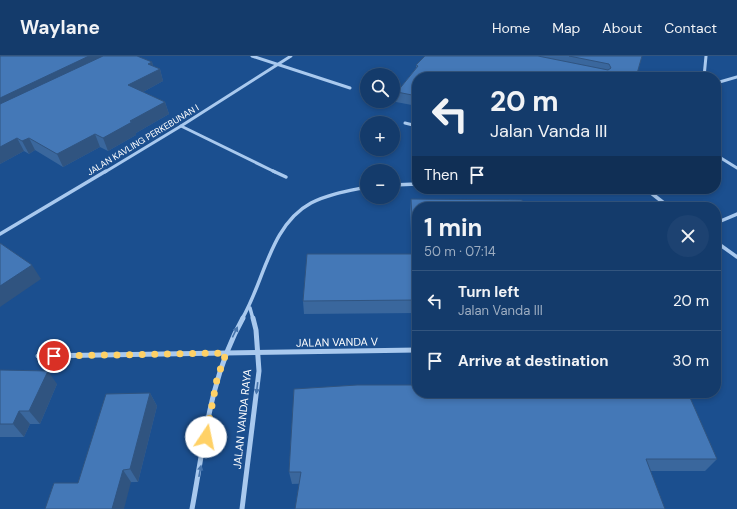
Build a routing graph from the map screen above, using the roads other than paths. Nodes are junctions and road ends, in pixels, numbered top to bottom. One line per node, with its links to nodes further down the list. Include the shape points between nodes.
1 (252, 56): 4 (street)
2 (291, 56): 4 (street, JALAN KAVLING PERKEBUNAN I)
3 (706, 56): 5 (street)
4 (278, 64): 8 (street); 11 (street, JALAN KAVLING PERKEBUNAN I)
5 (704, 72)
6 (737, 77): 7 (street)
7 (721, 82)
8 (350, 88)
9 (405, 123): 10 (street)
10 (412, 125)
11 (181, 126): 14 (street); 22 (street, JALAN KAVLING PERKEBUNAN I)
12 (721, 157): 13 (street)
13 (737, 168)
14 (286, 177)
15 (412, 184): 16 (street)
16 (400, 185)
17 (360, 188): 25 (street, via 315,201 295,216 278,237)
18 (652, 194): 19 (street)
19 (663, 202)
20 (737, 214): 21 (street)
21 (721, 221)
22 (0, 234)
23 (721, 246): 24 (street)
24 (737, 257)
25 (250, 308): 27 (street, one-way to 25, via 237,328); 28 (street, JALAN VANDA RAYA, via 256,330)
26 (412, 350): 28 (street, JALAN VANDA V)
27 (226, 353): 28 (street, JALAN VANDA V); 29 (street, JALAN VANDA V); 30 (street, one-way to 27, via 217,379)
28 (258, 353): 31 (street, JALAN VANDA RAYA, one-way to 31, via 259,371)
29 (38, 356)
30 (192, 509)
31 (242, 509)

